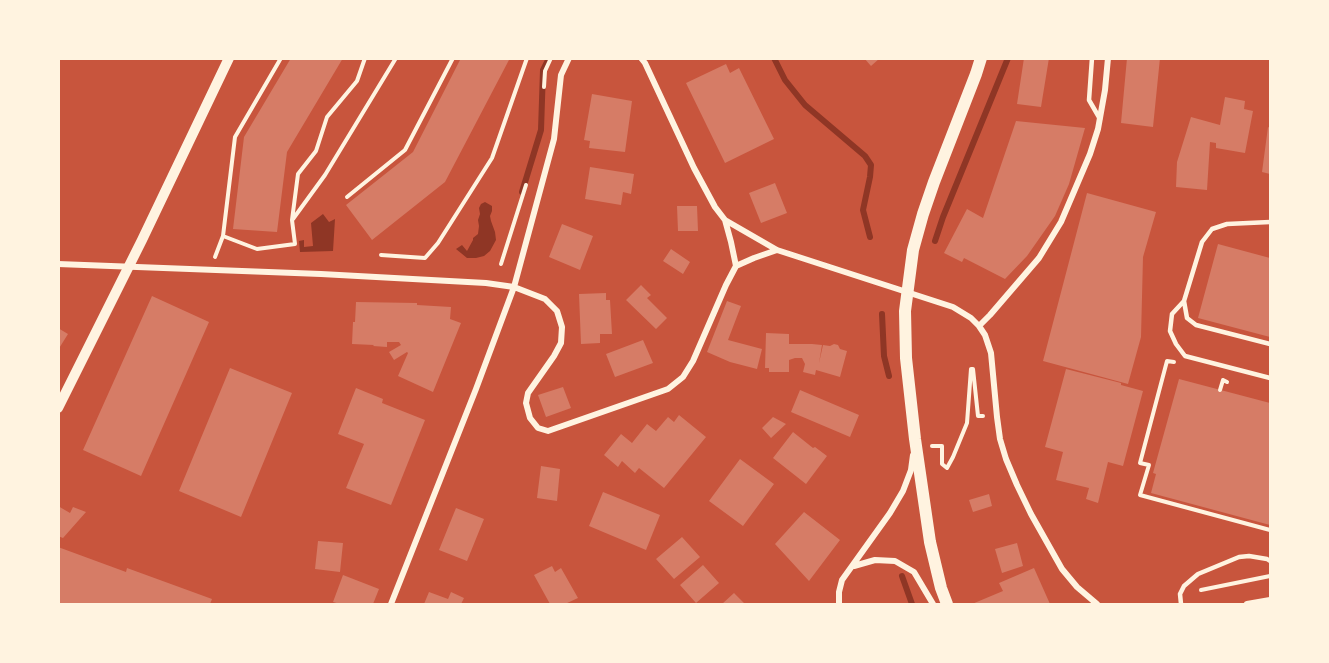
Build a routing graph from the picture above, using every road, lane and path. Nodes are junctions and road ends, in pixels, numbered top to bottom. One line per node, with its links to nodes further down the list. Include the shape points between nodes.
1 (229, 58): 26 (street)
2 (281, 58): 20 (path, via 235,137)
3 (365, 58): 17 (path, via 357,81 327,117 316,151 298,174)
4 (396, 58): 17 (path, via 325,175)
5 (453, 58): 16 (path, via 405,150)
6 (526, 58): 22 (path, via 492,158 438,243 425,258)
7 (551, 58): 13 (path, via 545,71)
8 (569, 58): 28 (street, via 561,75 554,139)
9 (641, 58): 18 (street, via 694,168)
10 (981, 58): 38 (main road, via 913,250 905,330)
11 (1092, 58): 14 (lane, via 1089,100)
12 (1108, 58): 14 (street)
13 (544, 95)
14 (1100, 118): 30 (street, via 1090,154 1061,222 1039,258)
15 (526, 185): 25 (path)
16 (347, 197)
17 (292, 220): 20 (path, via 295,244 257,249)
18 (725, 220): 21 (street); 27 (street)
19 (1270, 222): 29 (lane, via 1227,224 1212,229 1202,242)
20 (223, 236): 23 (path)
21 (777, 250): 27 (street); 30 (street, via 953,307)
22 (381, 255)
23 (215, 256)
24 (58, 264): 26 (street)
25 (501, 264)
26 (129, 266): 28 (street); 36 (street)
27 (736, 266): 28 (street, via 683,377 668,389 548,431 538,428 530,418 526,403 528,393 561,343 562,327 557,311 545,299)
28 (514, 287): 46 (street)
29 (1184, 301): 31 (lane, via 1187,318 1196,325); 33 (lane, via 1172,314 1170,331 1185,356)
30 (979, 326): 50 (street, via 991,353 1000,439 1017,485 1062,569)
31 (1270, 345)
32 (1166, 365): 40 (path, via 1140,463 1149,465 1140,495)
33 (1270, 378)
34 (1232, 383): 35 (path, via 1223,380)
35 (1220, 390)
36 (58, 408)
37 (983, 416): 39 (path, via 978,416 971,369 967,423 947,468 942,464 942,446)
38 (915, 439): 42 (street, via 911,470 903,491); 49 (main road, via 930,542)
39 (932, 446)
40 (1270, 530)
41 (1270, 561): 51 (lane, via 1239,557 1198,574 1184,585)
42 (853, 566): 47 (street, via 842,580); 48 (street, via 875,560 895,561 914,572)
43 (1270, 576): 44 (path)
44 (1191, 591)
45 (1270, 600): 52 (street)
46 (391, 604)
47 (839, 604)
48 (933, 604)
49 (947, 604)
50 (1097, 604)
51 (1180, 604)
52 (1247, 604)

